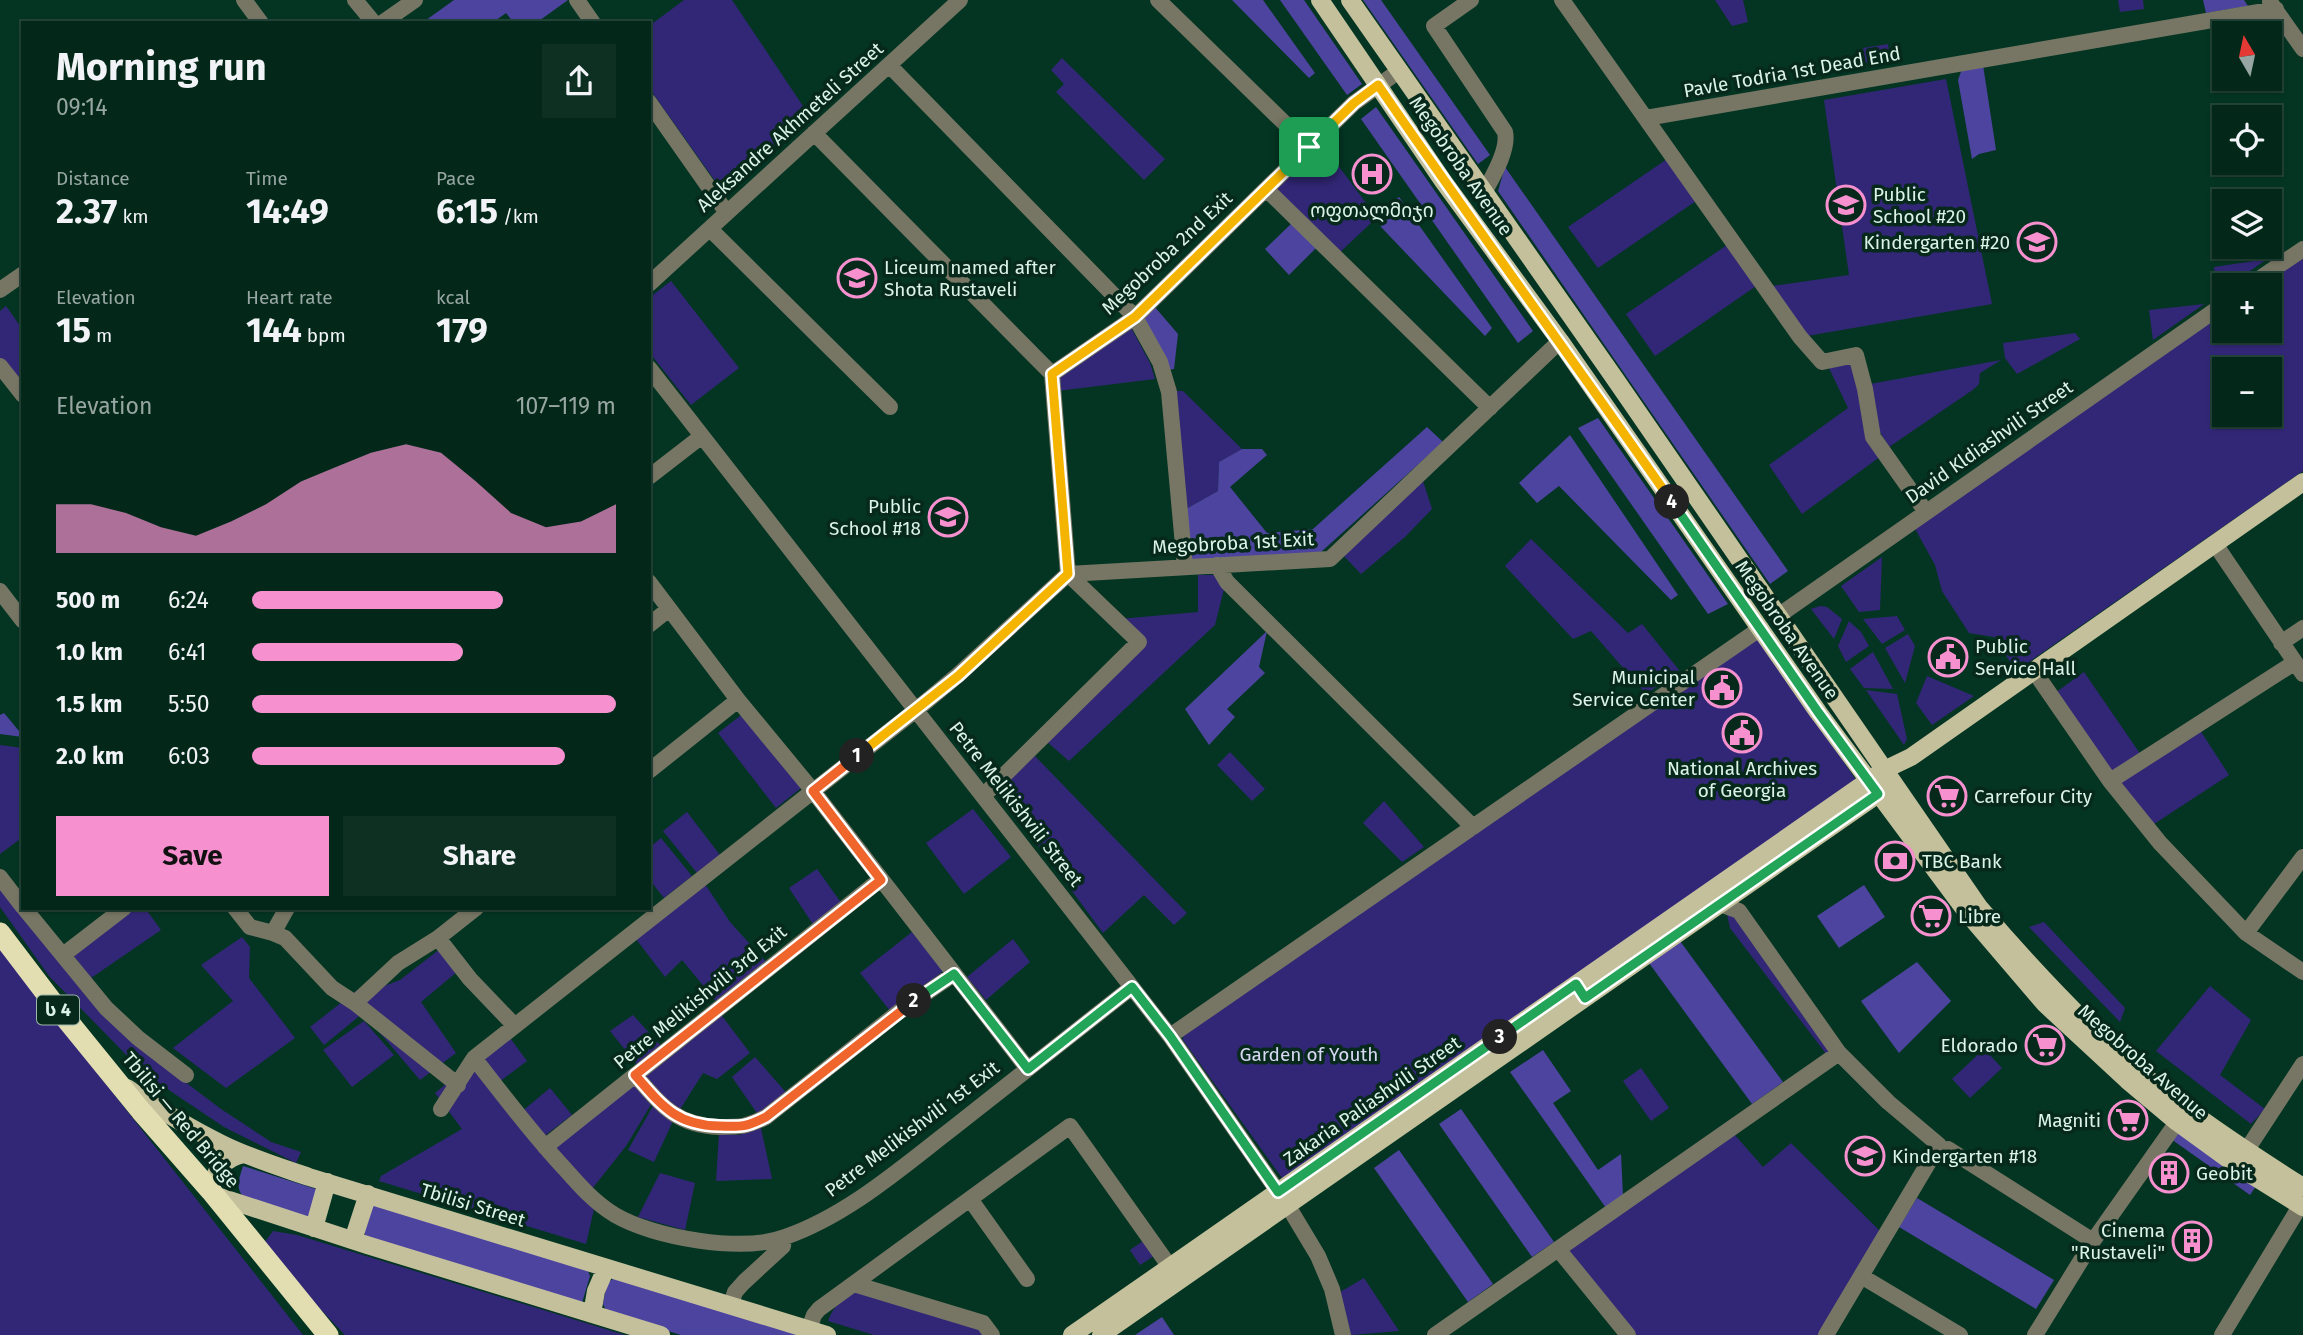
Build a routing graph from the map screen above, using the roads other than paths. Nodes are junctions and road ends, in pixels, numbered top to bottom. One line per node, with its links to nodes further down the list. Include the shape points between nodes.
1 (244, 0): 12 (street)
2 (355, 0): 13 (street)
3 (415, 0): 14 (street)
4 (577, 0): 15 (street)
5 (960, 0): 17 (street, Aleksandre Akhmeteli Street)
6 (1158, 0): 23 (street)
7 (1320, 0): 19 (main road, Megobroba Avenue)
8 (1350, 0): 18 (main road, Megobroba Avenue)
9 (1471, 0): 24 (street, via 1434,26 1505,132 1499,166)
10 (1562, 0): 21 (street)
11 (2273, 5): 16 (street); 21 (street, Pavle Todria 1st Dead End)
12 (260, 21)
13 (372, 21)
14 (385, 21)
15 (592, 21)
16 (2303, 49)
17 (889, 65): 22 (street, Aleksandre Akhmeteli Street); 34 (street)
18 (1399, 71): 19 (street, Megobroba 2nd Exit); 24 (main road, Megobroba Avenue)
19 (1378, 85): 23 (street, Megobroba 2nd Exit); 35 (main road, Megobroba Avenue)
20 (651, 105): 26 (street)
21 (1646, 118): 45 (street, via 1822,362 1856,355 1873,437)
22 (814, 133): 26 (street, Aleksandre Akhmeteli Street); 38 (street)
23 (1309, 147): 25 (street, Megobroba 2nd Exit)
24 (1480, 185): 53 (main road, Megobroba Avenue)
25 (1266, 189): 34 (street, Megobroba 2nd Exit); 41 (street)
26 (727, 213): 27 (street, Aleksandre Akhmeteli Street)
27 (710, 229): 31 (street, Aleksandre Akhmeteli Street); 40 (street)
28 (2303, 249): 29 (street)
29 (2268, 273)
30 (21, 275): 32 (street)
31 (651, 282)
32 (0, 290)
33 (2212, 311): 45 (street, David Kldiashvili Street)
34 (1135, 317): 38 (street, Megobroba 2nd Exit); 48 (street, via 1160,362 1169,392)
35 (1560, 341): 41 (street, Megobroba 1st Exit); 56 (main road, Megobroba Avenue)
36 (0, 366): 39 (street)
37 (651, 371): 42 (street, Petre Melikishvili Street)
38 (1052, 374): 49 (street)
39 (21, 393)
40 (890, 407)
41 (1490, 408): 47 (street, Megobroba 1st Exit, via 1330,559)
42 (702, 436): 43 (street); 62 (street, Petre Melikishvili Street)
43 (651, 475)
44 (2303, 482): 46 (main road)
45 (1926, 512): 53 (street, David Kldiashvili Street)
46 (2215, 544): 58 (street); 60 (main road)
47 (1217, 565): 48 (street, Megobroba 1st Exit); 69 (street, via 1227,582)
48 (1185, 567): 49 (street, Megobroba 1st Exit)
49 (1068, 574): 62 (street); 68 (street, via 1139,642)
50 (651, 585): 52 (street)
51 (0, 591): 54 (street)
52 (669, 609): 55 (street); 61 (street)
53 (1778, 616): 64 (main road, Megobroba Avenue)
54 (21, 618)
55 (651, 623)
56 (1761, 628): 66 (main road, Megobroba Avenue); 69 (street)
57 (2303, 628): 58 (street)
58 (2281, 643): 59 (street)
59 (2298, 668): 65 (street)
60 (2034, 671): 64 (main road); 65 (street)
61 (738, 700): 63 (street); 67 (street)
62 (916, 710): 67 (street); 68 (street, Petre Melikishvili Street)
63 (651, 769)
64 (1889, 777): 66 (main road); 104 (main road, Megobroba Avenue, via 1979,907 2029,965 2130,1063)
65 (2110, 781): 82 (street, via 2160,843)
66 (1873, 788): 73 (main road, Zakaria Paliashvili Street); 88 (main road, Zakaria Paliashvili Street); 101 (main road, Megobroba Avenue, via 1968,914 2045,1004)
67 (813, 791): 72 (street); 90 (street)
68 (983, 796): 87 (street, Petre Melikishvili Street)
69 (1473, 827): 91 (street)
70 (2303, 857): 82 (street)
71 (0, 877): 74 (street)
72 (881, 880): 86 (street); 96 (street, Petre Melikishvili 3rd Exit)
73 (1720, 904): 88 (main road, Zakaria Paliashvili Street); 92 (street, via 1739,911)
74 (21, 905)
75 (25, 910): 84 (street)
76 (121, 910): 84 (street)
77 (237, 910): 81 (street, via 250,928)
78 (286, 910): 81 (street)
79 (473, 910): 83 (street)
80 (0, 933): 98 (highway, Tbilisi — Red Bridge / ს 4)
81 (273, 933): 89 (street, via 285,938 332,988)
82 (2246, 933): 85 (street)
83 (438, 938): 89 (street, via 398,963); 90 (street)
84 (63, 955): 97 (street, via 106,1008)
85 (2303, 972)
86 (954, 974): 95 (street); 96 (street, via 766,1117 744,1127 699,1126 676,1116)
87 (1132, 987): 91 (street, Petre Melikishvili Street); 95 (street, Petre Melikishvili 1st Exit)
88 (1581, 991): 111 (main road, Zakaria Paliashvili Street)
89 (355, 1003): 99 (street)
90 (515, 1026): 93 (street)
91 (1170, 1036): 111 (street, Petre Melikishvili Street)
92 (1839, 1053): 119 (street); 122 (street, via 1939,1145)
93 (474, 1058): 99 (street); 102 (street, Petre Melikishvili 1st Exit)
94 (2303, 1064): 104 (street)
95 (1028, 1069): 115 (street, Petre Melikishvili 1st Exit, via 835,1214)
96 (635, 1075): 102 (street, Petre Melikishvili 3rd Exit)
97 (186, 1076)
98 (120, 1084): 105 (main road, Tbilisi Street); 108 (highway, Tbilisi — Red Bridge / ს 4)
99 (458, 1085): 100 (street)
100 (441, 1109)
101 (2177, 1122): 112 (main road, Megobroba Avenue); 117 (street)
102 (545, 1147): 115 (street, Petre Melikishvili 1st Exit, via 589,1196 637,1225 720,1244)
103 (1948, 1149): 117 (street)
104 (2246, 1151): 107 (main road, Megobroba Avenue)
105 (244, 1154): 106 (main road, Tbilisi Street); 108 (main road, via 222,1165 212,1181)
106 (327, 1182): 109 (main road, Tbilisi Street); 114 (main road)
107 (2303, 1187)
108 (213, 1193): 113 (main road); 118 (highway, Tbilisi — Red Bridge / ს 4)
109 (368, 1194): 116 (main road); 120 (main road, Tbilisi Street)
110 (970, 1199): 121 (street, via 1070,1126); 123 (street); 124 (street)
111 (1283, 1199): 121 (main road, Zakaria Paliashvili Street); 133 (main road, Zakaria Paliashvili Street); 134 (street, Petre Melikishvili Street, via 1318,1256)
112 (2302, 1206): 140 (street)
113 (286, 1219): 114 (main road); 118 (main road, via 262,1222 253,1237)
114 (314, 1228): 116 (main road)
115 (784, 1238): 125 (street, via 783,1246 735,1292)
116 (353, 1240): 126 (main road)
117 (2093, 1241): 139 (street)
118 (255, 1245): 128 (highway, Tbilisi — Red Bridge / ს 4)
119 (1558, 1249): 135 (street); 136 (street)
120 (598, 1265): 125 (main road, Tbilisi Street); 126 (main road, via 585,1287)
121 (1170, 1267): 132 (main road, Zakaria Paliashvili Street)
122 (1861, 1276): 137 (street); 138 (street)
123 (1027, 1279)
124 (854, 1284): 127 (street, via 819,1309); 131 (street, via 983,1323)
125 (731, 1304): 127 (main road, Tbilisi Street)
126 (584, 1311): 129 (main road)
127 (809, 1329): 130 (main road, Tbilisi Street)
128 (328, 1335)
129 (661, 1335)
130 (827, 1335)
131 (992, 1335)
132 (1072, 1335)
133 (1101, 1335)
134 (1343, 1335)
135 (1435, 1335)
136 (1628, 1335)
137 (1826, 1335)
138 (1960, 1335)
139 (2035, 1335)
140 (2222, 1335)

